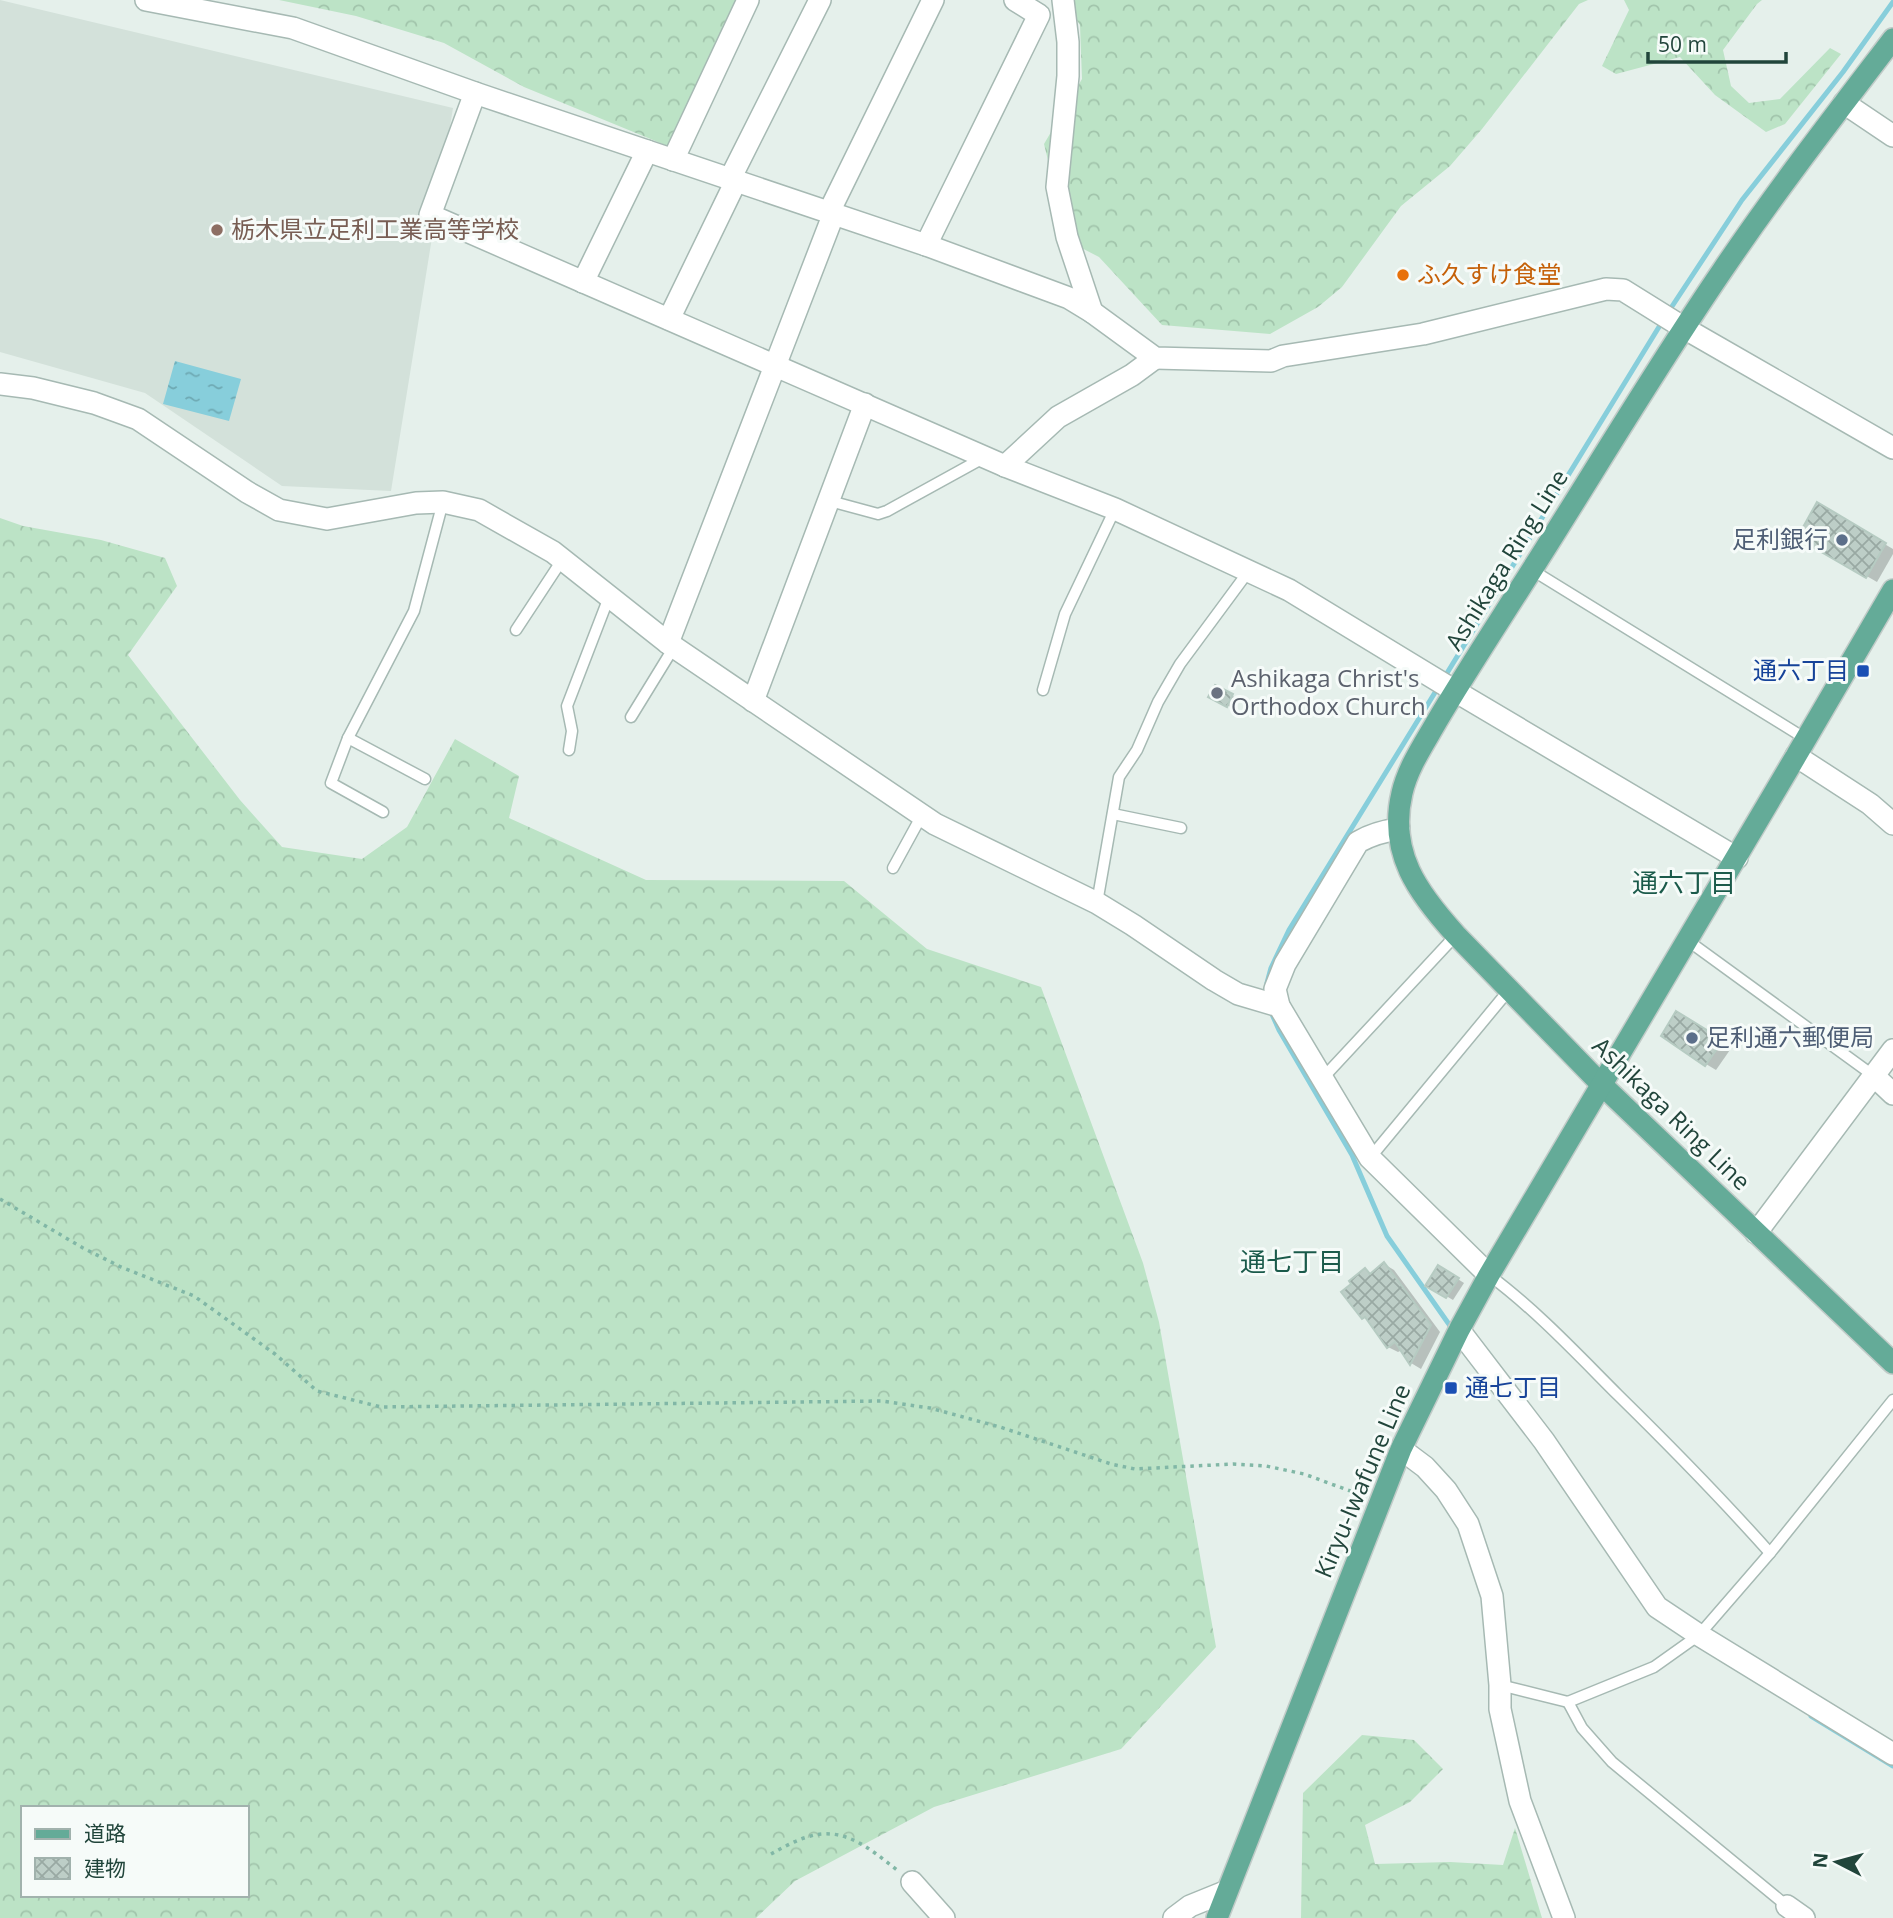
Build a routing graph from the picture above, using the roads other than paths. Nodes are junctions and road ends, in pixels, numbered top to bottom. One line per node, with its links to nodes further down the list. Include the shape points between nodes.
1 (146, 0): 8 (street)
2 (237, 0): 8 (street)
3 (748, 0): 14 (street)
4 (820, 0): 15 (street)
5 (933, 0): 16 (street)
6 (1015, 0): 17 (street, via 1039,15)
7 (1061, 2): 19 (street, via 1068,76 1057,187 1067,237)
8 (252, 20): 10 (street, via 293,28)
9 (1893, 39): 11 (main road, Ashikaga Ring Line)
10 (475, 93): 13 (street); 18 (street, via 430,215)
11 (1844, 103): 12 (street); 21 (main road, Ashikaga Ring Line)
12 (1893, 136)
13 (647, 151): 14 (street); 18 (street)
14 (673, 160): 15 (street)
15 (733, 180): 16 (street); 20 (street)
16 (831, 213): 17 (street); 23 (street)
17 (926, 246): 19 (street, via 1069,298)
18 (583, 282): 20 (street)
19 (1092, 312): 22 (street)
20 (669, 319): 23 (street)
21 (1684, 328): 22 (street, via 1623,290 1606,289 1423,334 1271,361); 26 (street); 32 (main road, Ashikaga Ring Line)
22 (1155, 358): 27 (street)
23 (776, 365): 25 (street); 37 (street)
24 (0, 384): 28 (street, via 94,403 138,419 279,510 327,519)
25 (865, 404): 27 (street); 29 (street)
26 (1893, 448)
27 (995, 461): 29 (lane, via 887,512 878,514); 30 (street)
28 (443, 502): 31 (street, via 479,510); 42 (lane, via 414,611)
29 (830, 502): 40 (street)
30 (1115, 509): 33 (street); 38 (lane, via 1065,614)
31 (562, 560): 35 (street); 36 (lane)
32 (1532, 570): 39 (main road, Ashikaga Ring Line); 43 (lane)
33 (1248, 572): 39 (street, via 1289,590); 47 (lane, via 1180,664 1158,702 1137,750 1119,777)
34 (1893, 590): 43 (main road, Kiryu-Iwafune Line)
35 (609, 597): 37 (street); 44 (lane, via 567,706 572,731)
36 (516, 630)
37 (671, 645): 40 (street); 41 (lane)
38 (1043, 690)
39 (1455, 691): 51 (main road, Ashikaga Ring Line, via 1408,772); 52 (street)
40 (752, 701): 48 (street)
41 (631, 717)
42 (348, 738): 45 (lane); 46 (lane, via 331,783)
43 (1801, 748): 49 (street); 52 (main road, Kiryu-Iwafune Line)
44 (569, 750)
45 (425, 779)
46 (383, 812)
47 (1113, 814): 50 (lane); 54 (lane)
48 (922, 816): 53 (lane); 54 (street)
49 (1893, 824)
50 (1181, 828)
51 (1399, 829): 55 (main road, Ashikaga Ring Line, via 1411,877); 58 (street, via 1371,834 1358,842 1285,964 1275,989)
52 (1737, 858): 56 (main road, Kiryu-Iwafune Line)
53 (893, 868)
54 (1097, 903): 58 (street, via 1238,994)
55 (1456, 935): 57 (main road, Ashikaga Ring Line); 61 (lane)
56 (1688, 940): 60 (lane); 62 (main road, Kiryu-Iwafune Line)
57 (1509, 990): 62 (main road, Ashikaga Ring Line); 64 (lane)
58 (1279, 1006): 61 (street)
59 (1893, 1050): 60 (street)
60 (1874, 1076): 63 (street); 65 (street)
61 (1322, 1079): 64 (street)
62 (1602, 1084): 65 (main road, Ashikaga Ring Line); 66 (main road, Kiryu-Iwafune Line)
63 (1893, 1094)
64 (1370, 1158): 66 (street)
65 (1756, 1233): 68 (main road, Ashikaga Ring Line)
66 (1489, 1275): 67 (main road, Kiryu-Iwafune Line); 71 (lane, via 1597,1373)
67 (1459, 1330): 70 (main road, Kiryu-Iwafune Line); 72 (street, via 1544,1441 1657,1607)
68 (1893, 1363)
69 (1893, 1400): 71 (lane)
70 (1401, 1449): 73 (street, via 1439,1482 1468,1524 1492,1596); 77 (main road, Kiryu-Iwafune Line)
71 (1770, 1553): 72 (lane)
72 (1699, 1635): 74 (lane, via 1654,1667); 75 (street)
73 (1500, 1685): 74 (lane); 82 (street, via 1500,1709 1520,1801)
74 (1568, 1702): 78 (lane, via 1582,1728 1612,1762)
75 (1893, 1754)
76 (912, 1882): 79 (street)
77 (1227, 1891): 80 (street); 81 (main road, Kiryu-Iwafune Line)
78 (1796, 1912)
79 (944, 1918)
80 (1174, 1918)
81 (1217, 1918)
82 (1564, 1918)

